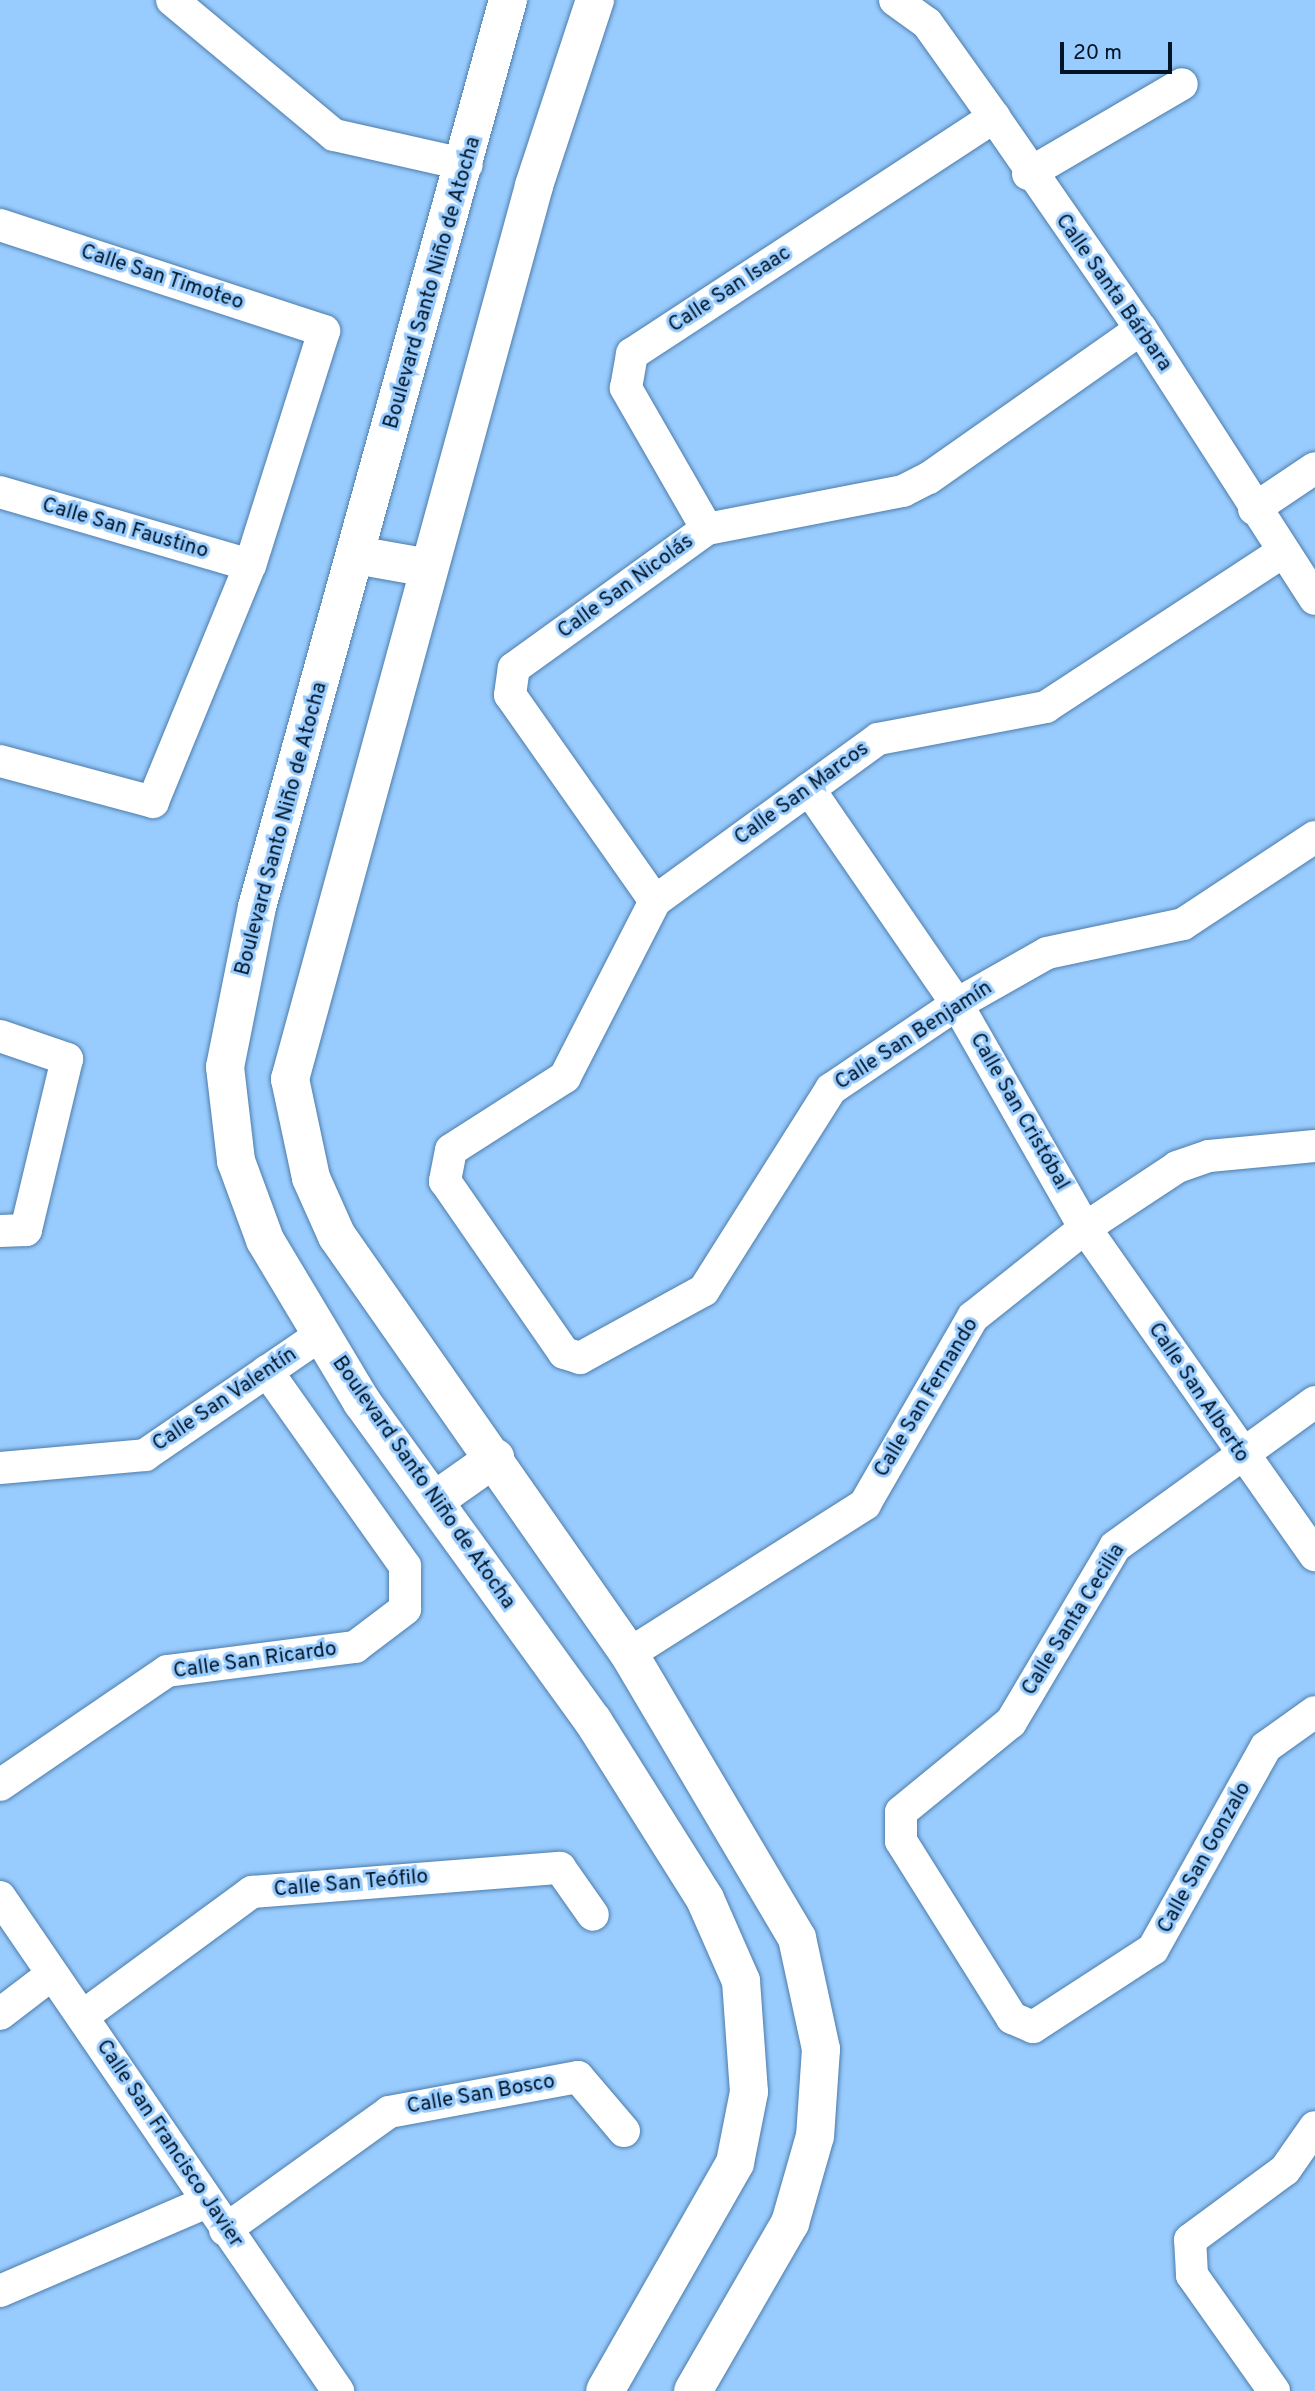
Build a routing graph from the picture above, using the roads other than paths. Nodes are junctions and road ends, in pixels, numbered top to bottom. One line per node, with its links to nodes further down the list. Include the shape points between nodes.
1 (172, 0): 7 (street, via 334,135)
2 (509, 0): 7 (street, Boulevard Santo Niño de Atocha)
3 (595, 0): 18 (street, via 534,186)
4 (895, 0): 6 (street, Calle Santa Bárbara, via 927,23)
5 (1182, 84): 8 (street)
6 (994, 117): 8 (street, Calle Santa Bárbara); 14 (street, Calle San Isaac, via 632,354 626,388)
7 (467, 165): 16 (street, Boulevard Santo Niño de Atocha)
8 (1028, 174): 10 (street, Calle Santa Bárbara)
9 (0, 225): 17 (street, Calle San Timoteo, via 324,331)
10 (1141, 329): 13 (street, Calle Santa Bárbara); 14 (street, Calle San Nicolás, via 903,491)
11 (1315, 468): 13 (street)
12 (0, 492): 17 (street, Calle San Faustino)
13 (1254, 509): 15 (street, Calle Santa Bárbara)
14 (707, 530): 23 (street, Calle San Nicolás, via 514,668 509,680 510,695)
15 (1281, 553): 19 (street, Calle Santa Bárbara); 21 (street, Calle San Marcos, via 1046,708 877,739)
16 (356, 555): 18 (street); 29 (street, Boulevard Santo Niño de Atocha, via 257,907 225,1067 236,1161 265,1240)
17 (250, 565): 20 (street, via 152,802)
18 (429, 568): 34 (street, via 290,1079 311,1178 337,1236)
19 (1315, 599)
20 (0, 761)
21 (809, 789): 23 (street, Calle San Marcos); 24 (street, Calle San Cristóbal)
22 (1315, 837): 24 (street, Calle San Benjamín, via 1183,924 1047,953)
23 (655, 901): 30 (street, Calle San Marcos, via 565,1077 451,1150 445,1181 564,1353 580,1358)
24 (957, 1004): 27 (street, Calle San Cristóbal); 30 (street, Calle San Benjamín, via 831,1089 704,1290)
25 (0, 1037): 28 (street, via 67,1059)
26 (1315, 1146): 27 (street, Calle San Fernando, via 1209,1156 1177,1167)
27 (1085, 1228): 33 (street, Calle San Alberto); 38 (street, Calle San Fernando, via 973,1317 865,1504)
28 (13, 1230)
29 (320, 1335): 31 (street, Calle San Valentín); 36 (street, Boulevard Santo Niño de Atocha)
30 (601, 1349)
31 (267, 1371): 35 (street, Calle San Valentín, via 145,1455); 40 (street, Calle San Ricardo, via 405,1566 405,1609 355,1647 167,1671)
32 (1315, 1402): 33 (street, Calle Santa Cecilia)
33 (1240, 1456): 37 (street, Calle San Alberto); 46 (street, Calle Santa Cecilia, via 1115,1547 1005,1729 901,1812 901,1841 1012,2018 1033,2027)
34 (495, 1458): 36 (street); 38 (street)
35 (0, 1468)
36 (434, 1501): 53 (street, Boulevard Santo Niño de Atocha, via 593,1721 705,1899 741,1981 749,2092 736,2163)
37 (1315, 1555)
38 (629, 1654): 54 (street, via 797,1938 821,2049 815,2136 790,2223)
39 (1315, 1712): 46 (street, Calle San Gonzalo, via 1266,1747 1153,1949)
40 (0, 1785)
41 (0, 1897): 43 (street, Calle San Francisco Javier)
42 (593, 1915): 45 (street, Calle San Teófilo, via 560,1868 252,1892)
43 (51, 1975): 44 (street); 45 (street, Calle San Francisco Javier)
44 (0, 2014)
45 (83, 2017): 49 (street, Calle San Francisco Javier)
46 (1051, 2019)
47 (1315, 2127): 55 (street, via 1285,2170 1190,2240 1192,2275)
48 (625, 2131): 50 (street, Calle San Bosco, via 578,2077 388,2112)
49 (207, 2202): 50 (street, Calle San Francisco Javier); 51 (street)
50 (225, 2230): 52 (street, Calle San Francisco Javier)
51 (0, 2291)
52 (338, 2391)
53 (605, 2391)
54 (693, 2391)
55 (1274, 2391)

